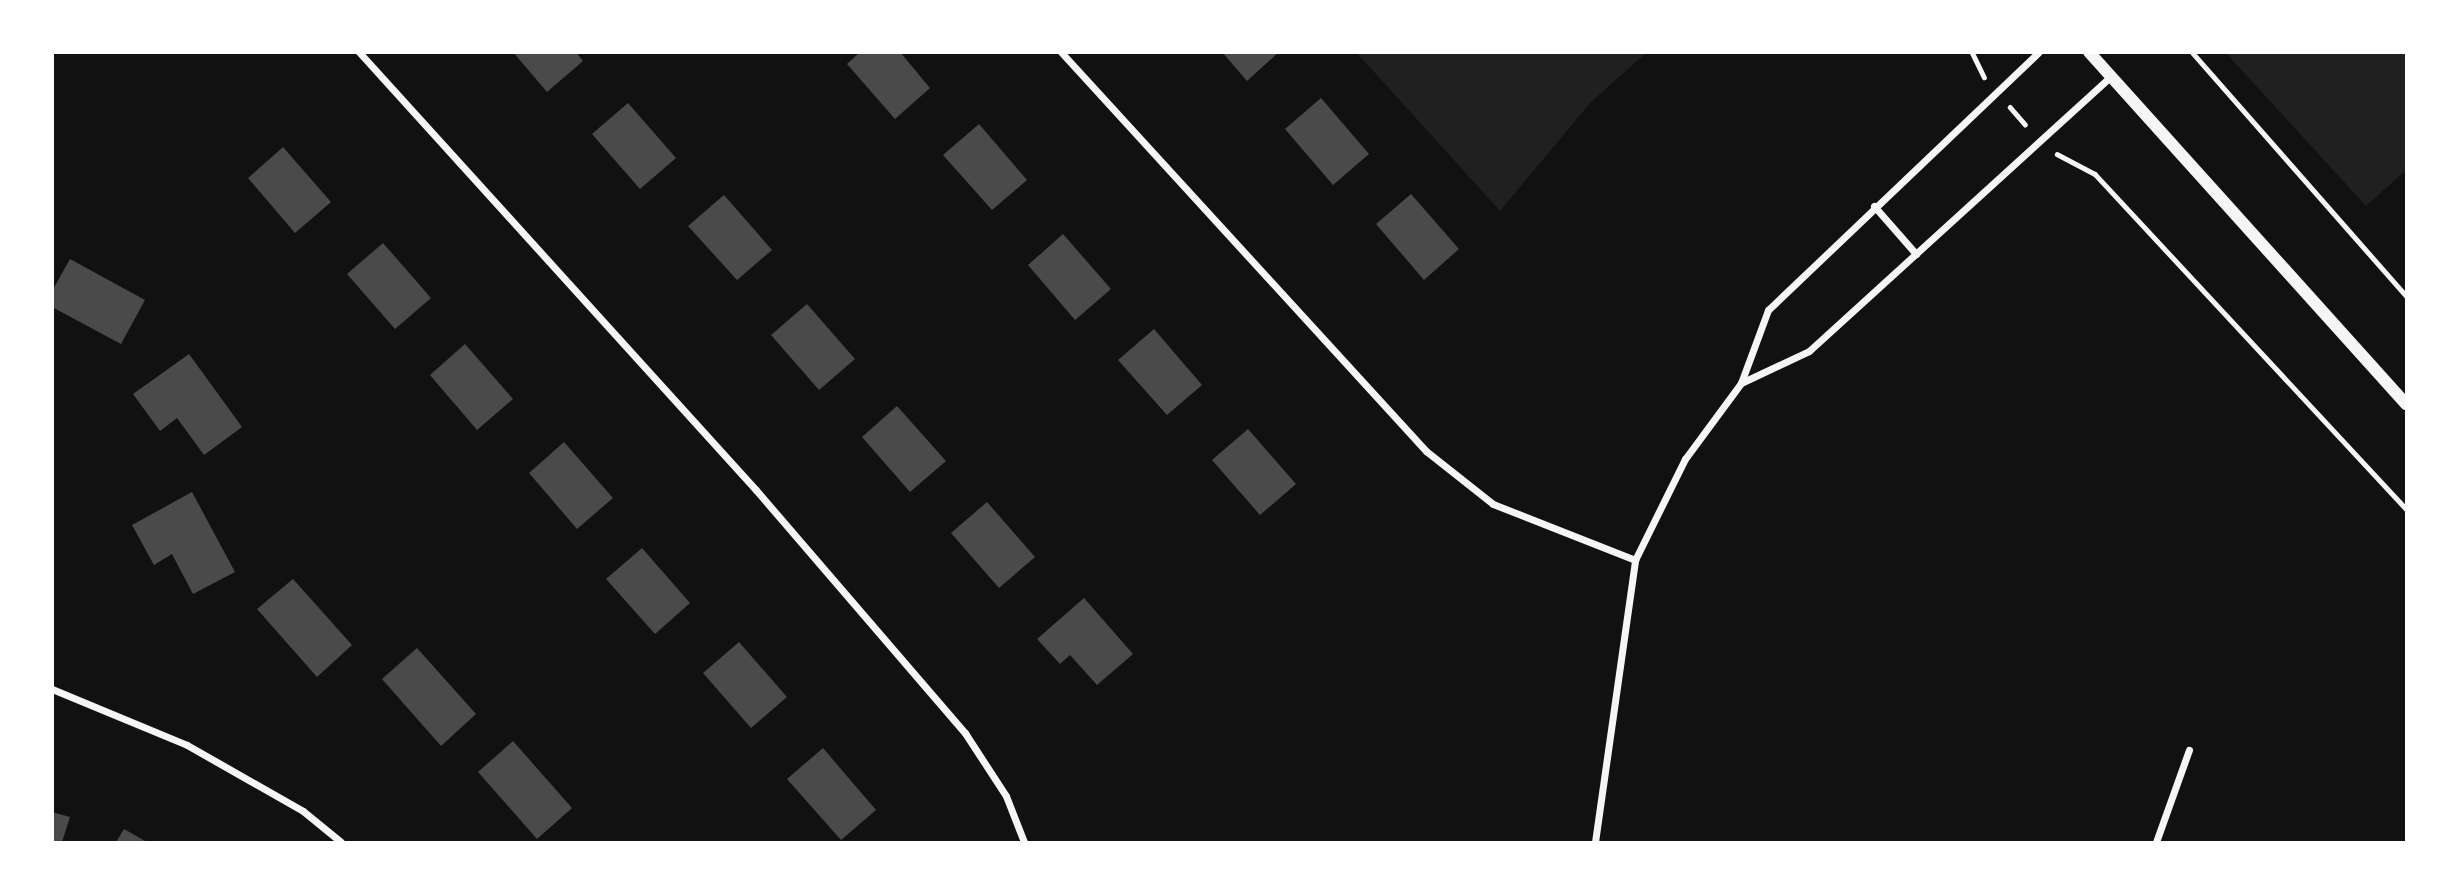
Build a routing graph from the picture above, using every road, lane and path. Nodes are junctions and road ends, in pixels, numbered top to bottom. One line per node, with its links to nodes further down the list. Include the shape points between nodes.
1 (359, 52): 20 (street, via 756,490 965,733 1006,796)
2 (1061, 52): 16 (street, via 1426,451 1493,504)
3 (1972, 52): 8 (path)
4 (2039, 52): 8 (street)
5 (2089, 52): 7 (street)
6 (2192, 52): 12 (path)
7 (2111, 76): 9 (street); 14 (street)
8 (1996, 92): 9 (path); 10 (street)
9 (2040, 140): 11 (street); 15 (path, via 2064,160 2095,174)
10 (1874, 206): 11 (street); 13 (street, via 1768,310)
11 (1916, 254): 13 (street, via 1809,351)
12 (2406, 296)
13 (1741, 383): 16 (street, via 1685,459)
14 (2406, 404)
15 (2406, 509)
16 (1635, 559): 21 (street)
17 (52, 689): 19 (street, via 187,745 303,811)
18 (2189, 750): 22 (street)
19 (341, 842)
20 (1024, 842)
21 (1595, 842)
22 (2156, 842)

